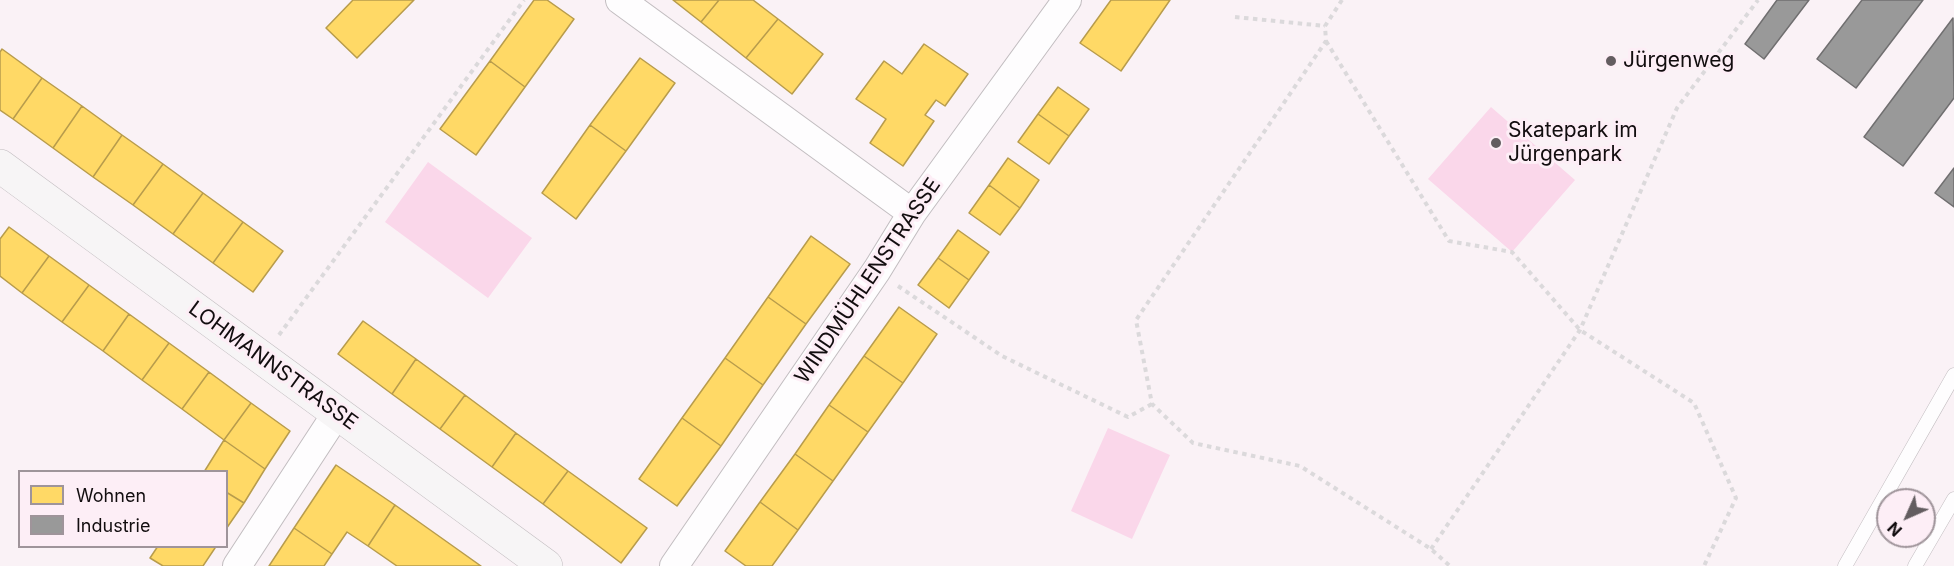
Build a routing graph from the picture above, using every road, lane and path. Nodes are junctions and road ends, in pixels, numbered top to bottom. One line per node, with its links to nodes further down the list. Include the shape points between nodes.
1 (524, 0): 13 (path)
2 (620, 0): 10 (street)
3 (1067, 0): 10 (street, WINDMÜHLENSTRASSE)
4 (1342, 0): 7 (path)
5 (1758, 0): 12 (path, via 1677,108)
6 (1235, 17): 7 (path)
7 (1325, 26): 8 (path)
8 (1326, 41): 12 (path, via 1449,241 1512,252); 15 (path, via 1136,320)
9 (0, 166): 13 (main road, LOHMANNSTRASSE)
10 (912, 213): 11 (street, WINDMÜHLENSTRASSE)
11 (877, 270): 15 (path, via 1002,356 1128,417); 21 (street, WINDMÜHLENSTRASSE)
12 (1580, 330): 18 (path); 23 (path, via 1694,403 1736,498)
13 (264, 359): 16 (main road, LOHMANNSTRASSE)
14 (1954, 375): 24 (lane)
15 (1152, 404): 18 (path, via 1193,443 1300,466)
16 (337, 413): 19 (street); 20 (main road, LOHMANNSTRASSE)
17 (1954, 499): 25 (lane)
18 (1431, 549): 22 (path)
19 (237, 566)
20 (546, 566)
21 (674, 566)
22 (1450, 566)
23 (1704, 566)
24 (1845, 566)
25 (1915, 566)

